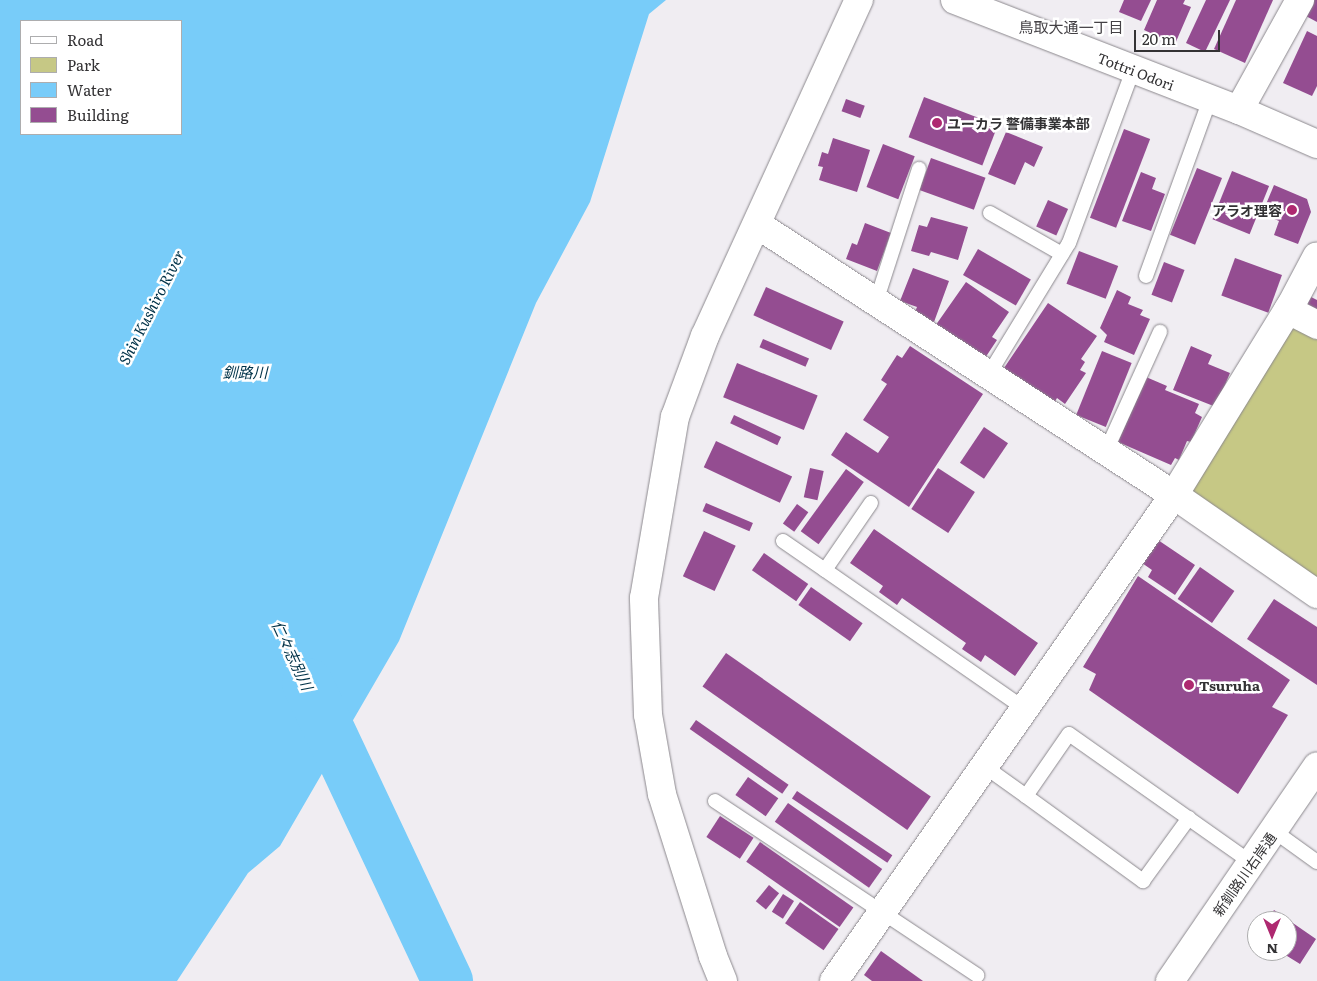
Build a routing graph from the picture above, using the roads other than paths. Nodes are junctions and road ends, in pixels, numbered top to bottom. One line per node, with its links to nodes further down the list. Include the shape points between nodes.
1 (859, 0): 10 (main road)
2 (955, 0): 4 (main road, Tottri Odori)
3 (1300, 0): 6 (main road)
4 (1133, 70): 5 (main road, Tottri Odori); 11 (lane, via 1069,243)
5 (1210, 99): 6 (main road, Tottri Odori); 13 (lane)
6 (1239, 110): 7 (main road, Tottri Odori)
7 (1317, 144)
8 (919, 169): 14 (lane)
9 (990, 213): 11 (lane)
10 (758, 225): 14 (main road); 36 (main road, via 705,336 675,416 644,598 648,716 662,794)
11 (1062, 254): 18 (lane)
12 (1317, 256): 15 (main road)
13 (1146, 276)
14 (876, 302): 18 (main road)
15 (1288, 310): 16 (main road); 20 (main road)
16 (1317, 325)
17 (1160, 332): 19 (lane)
18 (989, 374): 19 (main road)
19 (1106, 451): 20 (main road)
20 (1174, 495): 24 (main road); 25 (main road)
21 (871, 503): 23 (lane)
22 (783, 541): 23 (lane)
23 (824, 570): 25 (lane)
24 (1317, 594)
25 (1024, 709): 26 (main road)
26 (984, 766): 28 (lane); 34 (main road)
27 (1317, 766): 31 (main road, 新釧路川右岸通)
28 (1026, 796): 30 (lane, via 1143,880); 30 (lane, via 1069,734)
29 (715, 801): 34 (lane)
30 (1189, 818): 33 (lane)
31 (1274, 831): 32 (lane); 33 (main road, 新釧路川右岸通)
32 (1317, 862)
33 (1252, 863): 38 (main road, 新釧路川右岸通)
34 (883, 912): 35 (lane); 37 (main road)
35 (977, 975)
36 (723, 981)
37 (834, 981)
38 (1170, 981)

